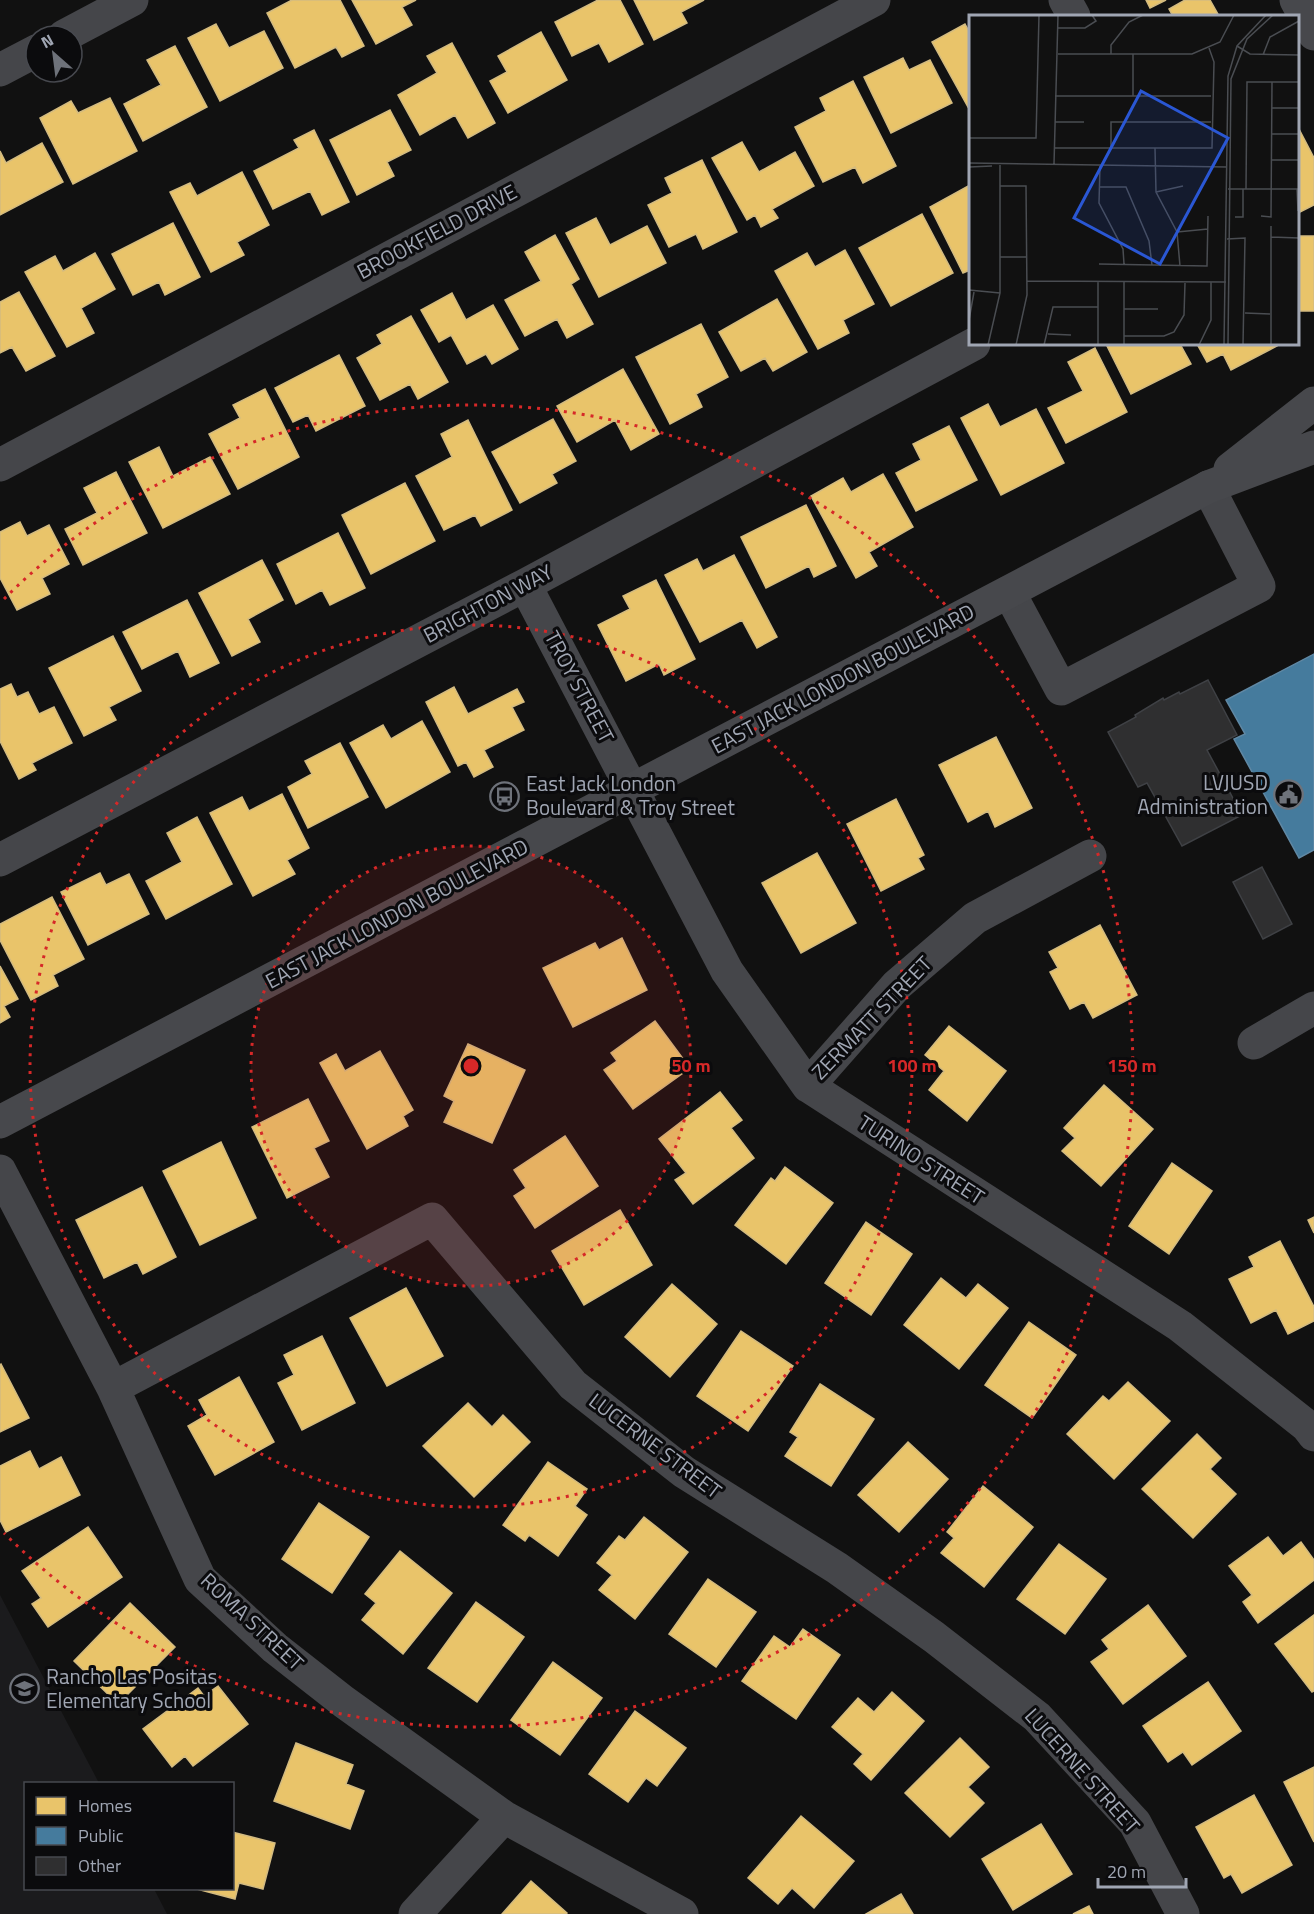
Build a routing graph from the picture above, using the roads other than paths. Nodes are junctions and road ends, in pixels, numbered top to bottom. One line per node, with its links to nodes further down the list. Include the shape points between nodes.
1 (132, 0): 6 (street)
2 (874, 0): 13 (street, BROOKFIELD DRIVE)
3 (1065, 0): 5 (street)
4 (1296, 0): 7 (main road)
5 (1073, 15)
6 (84, 25)
7 (1314, 34)
8 (24, 57): 9 (street)
9 (0, 70)
10 (972, 345): 15 (street, BRIGHTON WAY)
11 (1314, 403): 14 (main road, EAST JACK LONDON BOULEVARD)
12 (1314, 447): 14 (main road, EAST JACK LONDON BOULEVARD)
13 (0, 465)
14 (1208, 487): 16 (main road, EAST JACK LONDON BOULEVARD); 16 (street, via 1259,586 1061,689)
15 (525, 585): 17 (street, TROY STREET); 19 (street, BRIGHTON WAY)
16 (1008, 592): 17 (main road, EAST JACK LONDON BOULEVARD)
17 (633, 789): 22 (street, TURINO STREET, via 727,971); 23 (main road, EAST JACK LONDON BOULEVARD)
18 (1090, 856): 22 (street, ZERMATT STREET, via 975,918 897,985)
19 (0, 860)
20 (1314, 1008): 21 (street)
21 (1254, 1043)
22 (807, 1086): 26 (street, TURINO STREET, via 1180,1326)
23 (0, 1122)
24 (0, 1171): 25 (street, ROMA STREET)
25 (113, 1388): 27 (street, ROMA STREET, via 200,1579 275,1648 344,1702); 30 (street, LUCERNE STREET, via 432,1218 573,1385 684,1472 837,1568 1037,1717 1135,1823)
26 (1312, 1427)
27 (504, 1816): 28 (street); 29 (street, ROMA STREET)
28 (415, 1914)
29 (682, 1914)
30 (1183, 1914)

